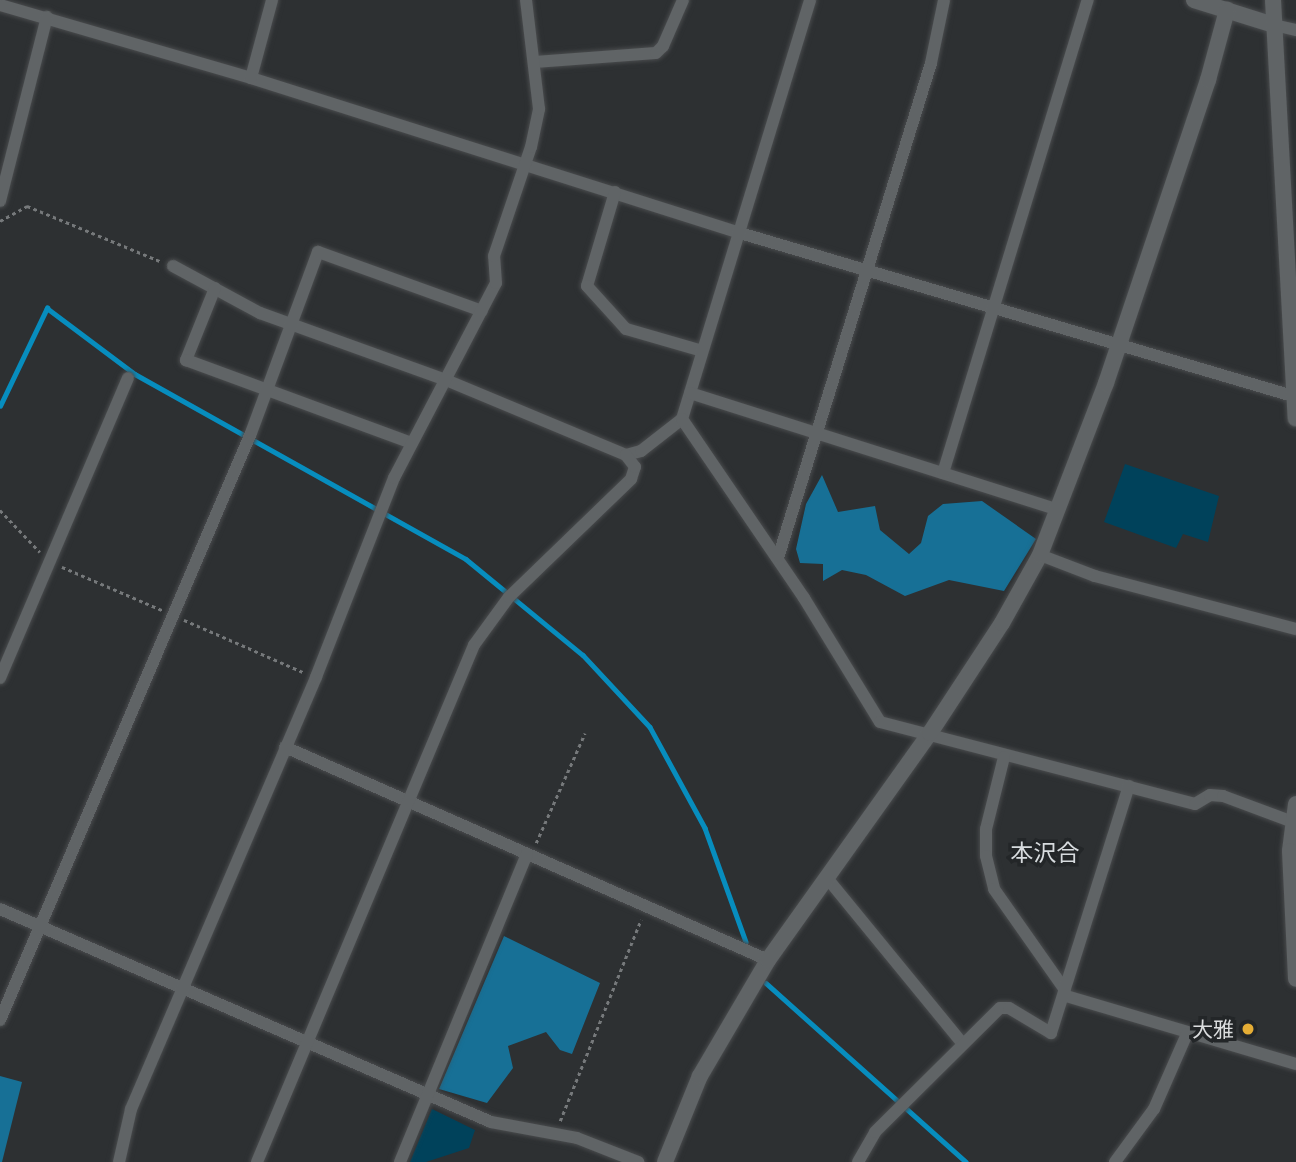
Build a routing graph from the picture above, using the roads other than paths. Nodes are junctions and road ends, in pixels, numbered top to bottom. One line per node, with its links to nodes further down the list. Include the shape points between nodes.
1 (272, 0): 15 (street)
2 (526, 0): 14 (street)
3 (683, 0): 14 (street, via 656,53)
4 (810, 0): 19 (street)
5 (944, 0): 21 (street, via 931,63)
6 (1088, 0): 23 (street)
7 (1194, 0): 10 (street)
8 (1273, 0): 12 (street)
9 (0, 5): 11 (street)
10 (1227, 10): 12 (street); 26 (street, via 1208,80)
11 (47, 18): 15 (street); 18 (street)
12 (1274, 24): 13 (street); 32 (street)
13 (1296, 30)
14 (535, 62): 16 (street, via 539,109)
15 (251, 78): 16 (street)
16 (524, 162): 17 (street); 24 (street, via 494,256 496,283)
17 (615, 192): 19 (street); 27 (street, via 587,286 626,330)
18 (0, 201)
19 (740, 233): 21 (street); 27 (street)
20 (173, 266): 22 (street)
21 (868, 270): 23 (street); 35 (street)
22 (215, 288): 25 (street); 30 (street, via 186,360)
23 (994, 308): 26 (street); 38 (street)
24 (482, 311): 25 (street, via 318,252); 29 (street)
25 (292, 323): 29 (street); 30 (street)
26 (1118, 345): 32 (street); 39 (street)
27 (702, 351): 31 (street)
28 (128, 378): 43 (street)
29 (446, 380): 36 (street); 37 (street)
30 (267, 391): 36 (street); 54 (street)
31 (690, 393): 34 (street); 35 (street)
32 (1296, 397): 33 (street)
33 (1296, 418)
34 (682, 419): 37 (street, via 641,451); 41 (street)
35 (817, 432): 38 (street); 41 (street)
36 (411, 443): 45 (street)
37 (626, 455): 48 (street, via 635,467 631,479 513,594 474,645)
38 (943, 473): 39 (street)
39 (1059, 510): 40 (street)
40 (1040, 555): 42 (street, via 1095,576); 44 (street)
41 (778, 558): 44 (street, via 880,722)
42 (1296, 629)
43 (0, 678)
44 (930, 733): 46 (street); 52 (street)
45 (285, 747): 48 (street); 57 (street)
46 (1004, 757): 47 (street); 58 (street, via 986,829 986,856 994,890)
47 (1129, 786): 50 (street, via 1195,804 1210,794 1223,796); 58 (street)
48 (406, 802): 51 (street); 61 (street)
49 (1296, 804): 50 (street)
50 (1293, 822): 56 (street)
51 (527, 854): 55 (street); 64 (street)
52 (827, 878): 55 (street); 62 (street)
53 (0, 909): 54 (street)
54 (40, 927): 57 (street); 59 (street)
55 (768, 960): 69 (street, via 700,1076)
56 (1296, 979)
57 (182, 989): 61 (street); 65 (street, via 131,1109)
58 (1066, 993): 60 (street); 62 (street, via 1051,1033 1009,1008 1000,1008)
59 (0, 1020)
60 (1187, 1034): 63 (street); 71 (street, via 1154,1110)
61 (307, 1041): 64 (street); 66 (street)
62 (961, 1042): 70 (street, via 902,1109 875,1132)
63 (1296, 1064)
64 (428, 1095): 67 (street); 68 (street, via 491,1122 554,1133)
65 (119, 1162)
66 (257, 1162)
67 (400, 1162)
68 (638, 1162)
69 (665, 1162)
70 (858, 1162)
71 (1115, 1162)

